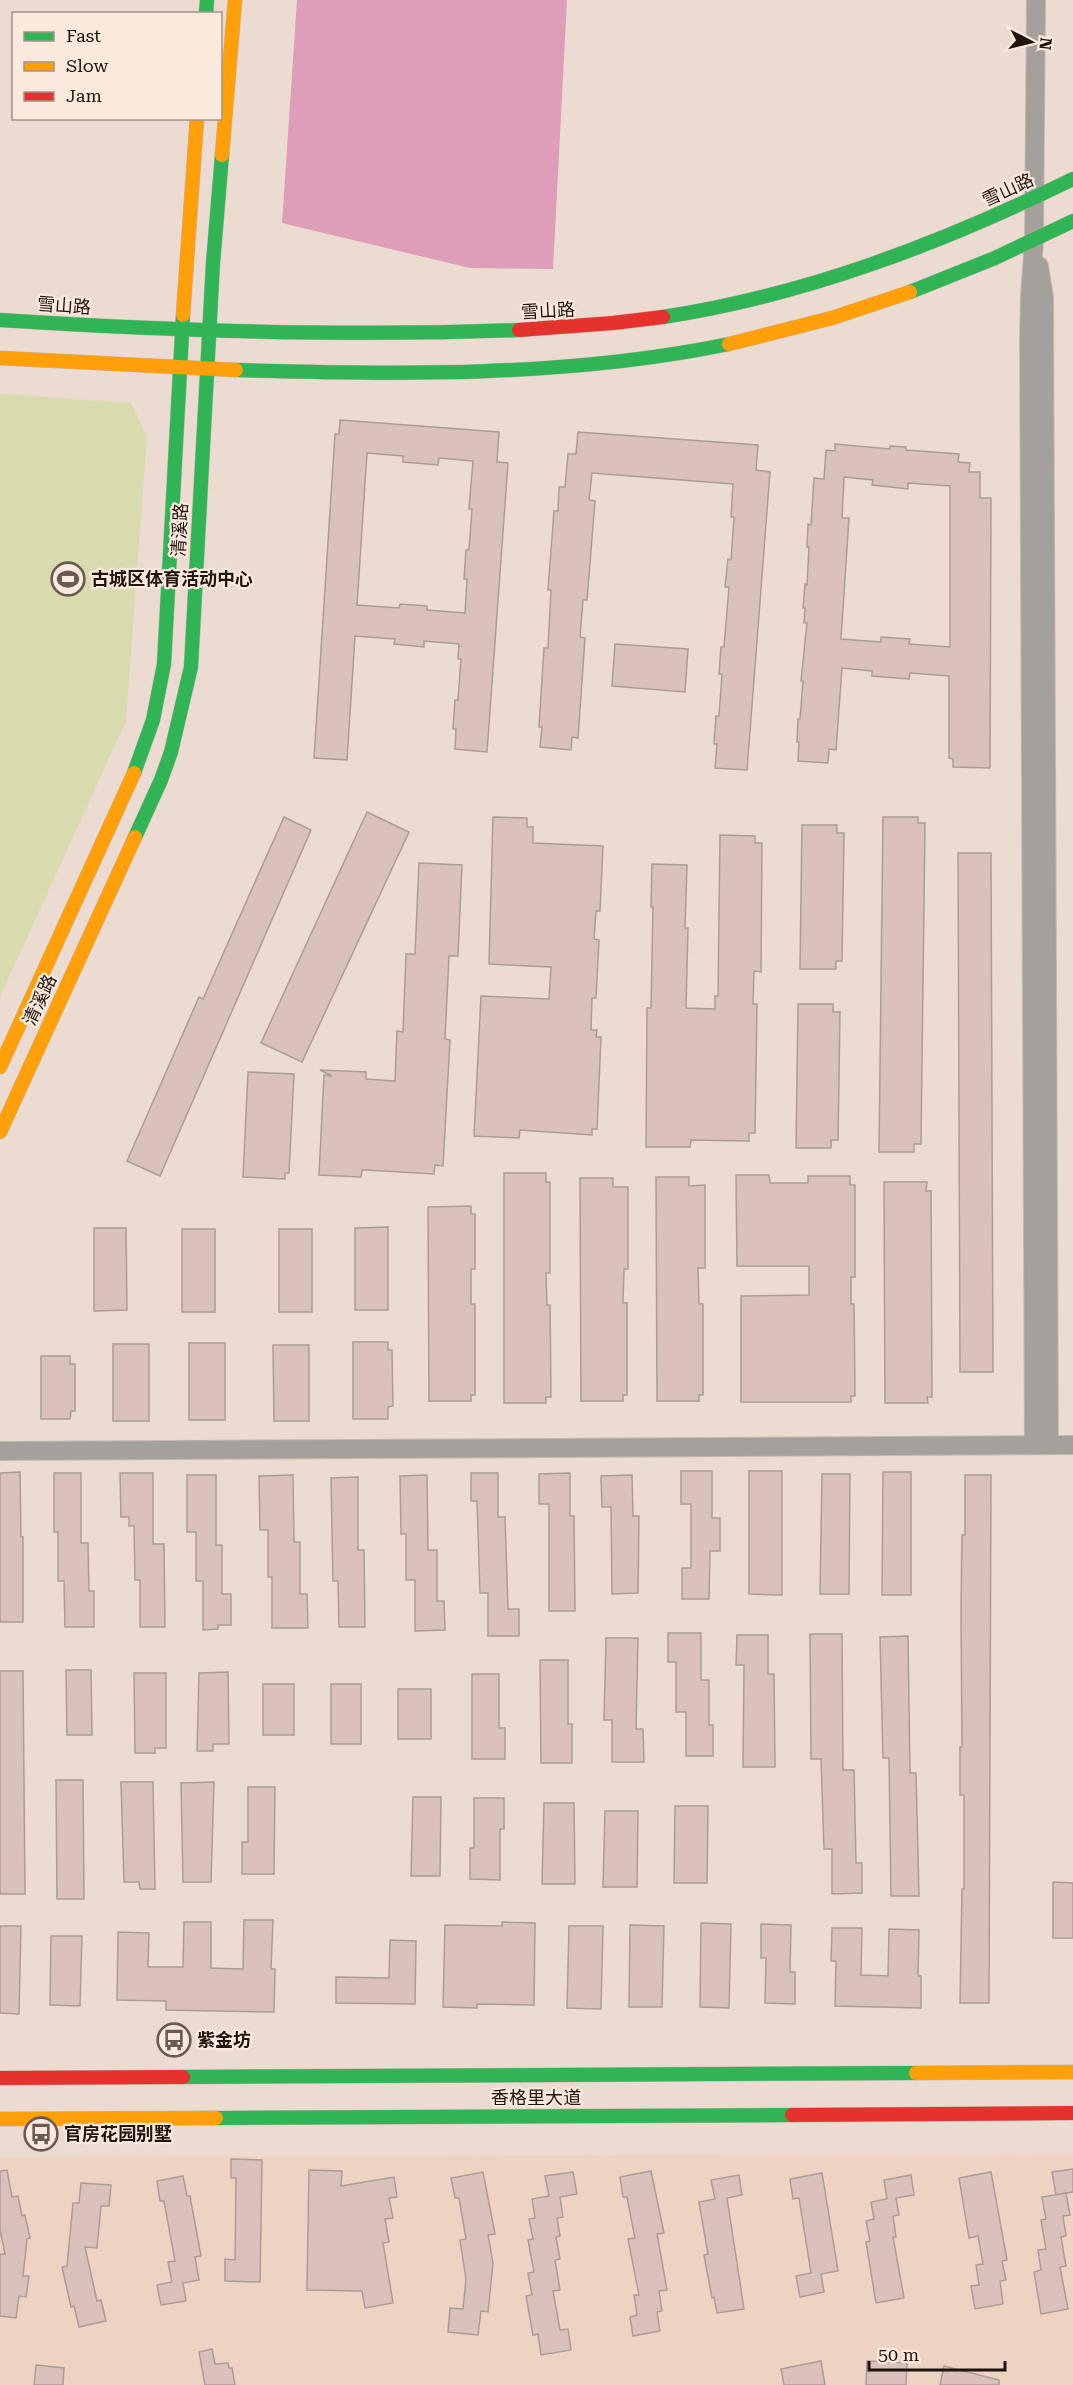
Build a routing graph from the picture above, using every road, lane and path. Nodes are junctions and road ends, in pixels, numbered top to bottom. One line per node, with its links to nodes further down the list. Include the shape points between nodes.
1 (235, 0): 10 (main road, 清溪路)
2 (1036, 0): 5 (street)
3 (197, 120): 9 (main road, 清溪路)
4 (1073, 179): 5 (main road, 雪山路)
5 (1034, 198): 7 (street); 10 (main road, 雪山路, via 966,229 872,264 783,292 689,313 591,326 495,332)
6 (1073, 221): 7 (main road)
7 (1034, 241): 13 (main road, via 933,283 839,315 747,341 695,350 595,364 506,369); 16 (street, via 1029,351)
8 (0, 320): 9 (main road, 雪山路)
9 (182, 330): 10 (main road, 雪山路); 12 (main road, 清溪路)
10 (209, 331): 13 (main road, 清溪路)
11 (0, 358): 12 (main road)
12 (180, 368): 13 (main road); 14 (main road, 清溪路, via 164,664 153,720 136,769)
13 (207, 369): 15 (main road, 清溪路, via 191,667 179,727 161,780)
14 (0, 1067)
15 (0, 1132)
16 (1042, 1445): 17 (street); 18 (street)
17 (1073, 1445)
18 (0, 1450)
19 (1073, 2072): 20 (main road, 香格里大道)
20 (0, 2078)
21 (1073, 2113): 22 (main road, 香格里大道)
22 (0, 2119)

